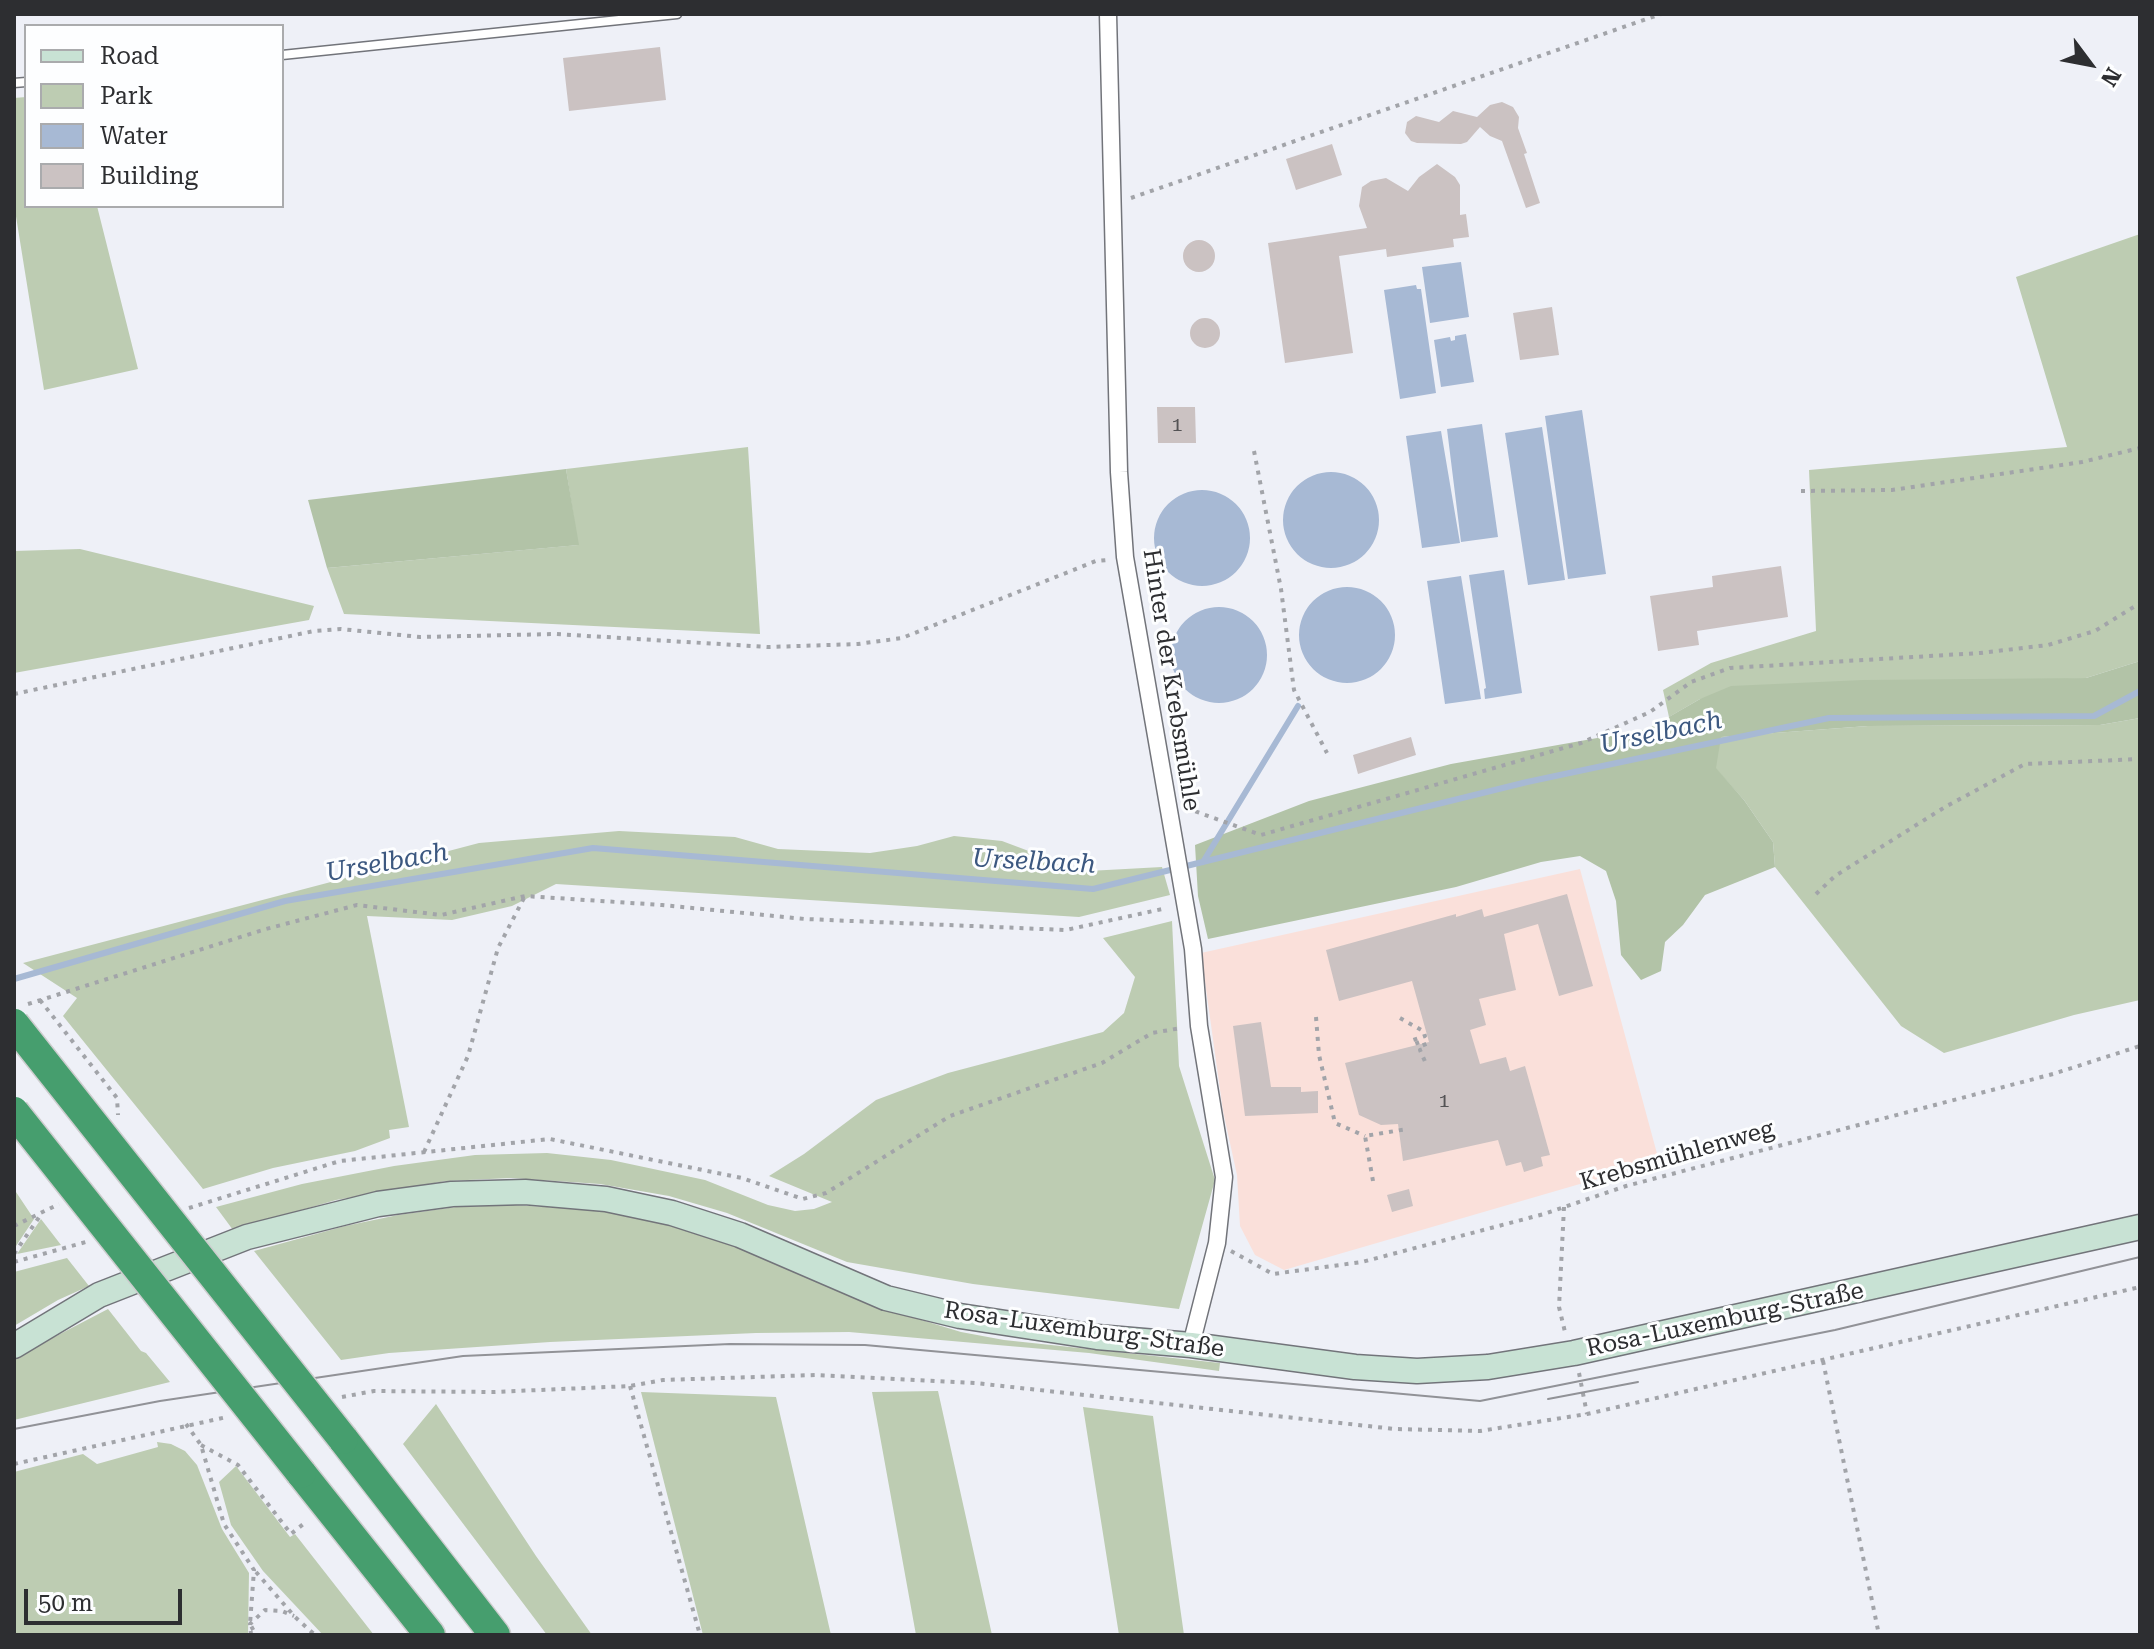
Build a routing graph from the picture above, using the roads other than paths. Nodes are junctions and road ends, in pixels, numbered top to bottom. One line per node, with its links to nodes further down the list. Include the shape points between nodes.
1 (677, 14): 3 (lane)
2 (1108, 14): 7 (street, Hinter der Krebsmühle, via 1125,557 1193,949 1199,1026 1224,1177 1217,1243)
3 (284, 55)
4 (14, 1024): 10 (highway, bridge)
5 (14, 1112): 9 (highway, bridge)
6 (2140, 1227): 7 (main road, Rosa-Luxemburg-Straße, via 1488,1367 1355,1367)
7 (1191, 1345): 8 (main road, Rosa-Luxemburg-Straße, via 960,1316 886,1298 740,1235 672,1213 606,1199 525,1192 378,1204 247,1237 99,1295)
8 (14, 1346)
9 (430, 1635)
10 (495, 1635)

